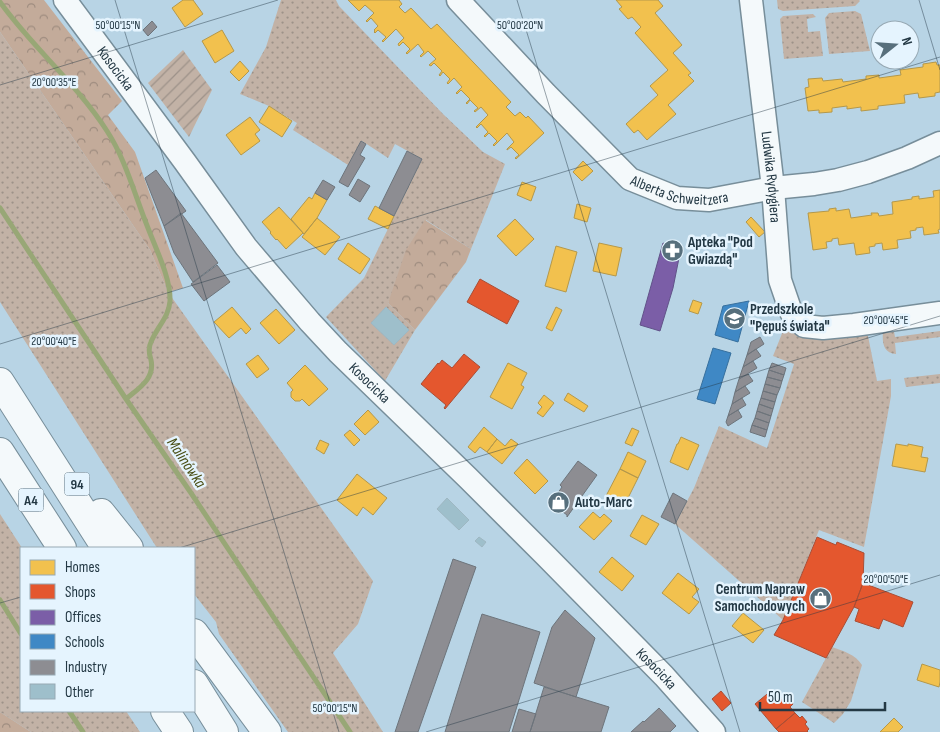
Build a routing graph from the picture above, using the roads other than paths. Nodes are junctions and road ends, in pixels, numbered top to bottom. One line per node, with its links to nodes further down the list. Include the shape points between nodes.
1 (65, 0): 19 (street, Kosocicka, via 246,246 310,322 547,557)
2 (458, 0): 5 (street, Alberta Schweitzera, via 630,179 677,198 709,200)
3 (751, 0): 5 (street, Ludwika Rydygiera)
4 (940, 143): 5 (street, Alberta Schweitzera, via 868,172 814,184)
5 (773, 188): 6 (street, Ludwika Rydygiera, via 780,280 791,312 804,326 823,328)
6 (940, 313)
7 (0, 382): 8 (highway, A4)
8 (24, 420): 11 (highway, A4); 12 (highway, 94)
9 (0, 452): 10 (highway, A4)
10 (61, 547)
11 (105, 547)
12 (128, 547)
13 (195, 634): 18 (highway)
14 (195, 686): 17 (highway)
15 (166, 712): 16 (highway)
16 (179, 732)
17 (224, 732)
18 (267, 732)
19 (714, 732)

